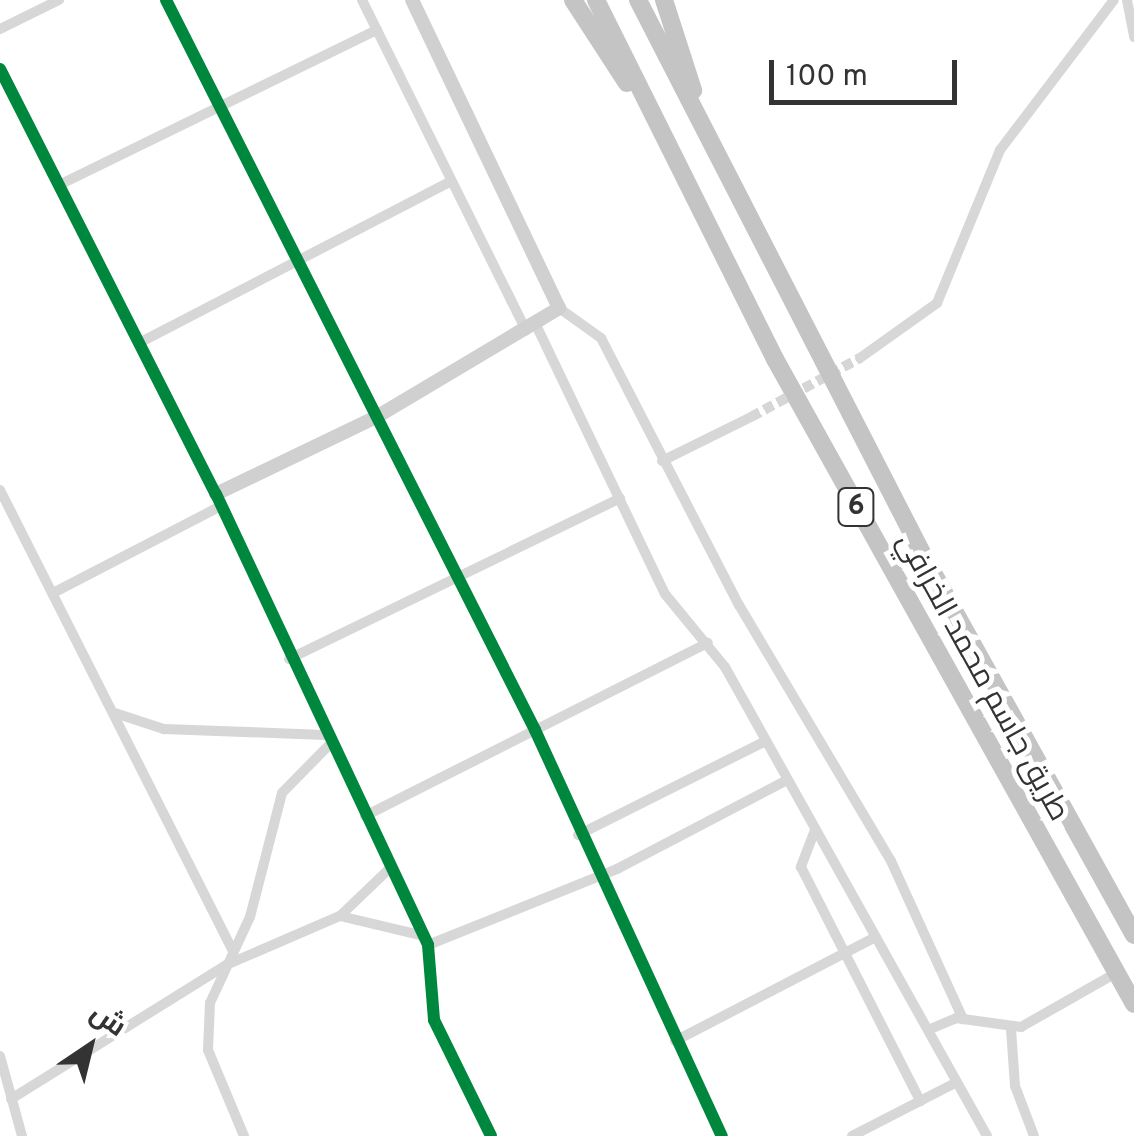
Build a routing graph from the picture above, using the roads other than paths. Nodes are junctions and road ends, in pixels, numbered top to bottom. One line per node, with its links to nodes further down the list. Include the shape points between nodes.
1 (59, 0): 11 (street)
2 (166, 0): 15 (street)
3 (362, 0): 12 (street)
4 (412, 0): 21 (street)
5 (573, 0): 16 (highway)
6 (596, 0): 16 (highway, طريق جاسم محمد الخرافي / 6)
7 (638, 0): 17 (highway, طريق جاسم محمد الخرافي / 6)
8 (664, 0): 17 (highway)
9 (1114, 0): 24 (street, via 1000,150 937,303)
10 (1127, 0): 13 (street)
11 (0, 29)
12 (377, 30): 15 (street); 18 (street)
13 (1134, 36)
14 (0, 68): 19 (street)
15 (219, 104): 19 (street); 20 (street)
16 (657, 123): 52 (highway, طريق جاسم محمد الخرافي / 6, via 775,359)
17 (708, 138): 46 (highway, طريق جاسم محمد الخرافي / 6)
18 (452, 181): 20 (street); 22 (street)
19 (59, 185): 23 (street)
20 (296, 260): 23 (street); 25 (street)
21 (559, 308): 22 (street); 27 (street, via 597,331)
22 (532, 329): 25 (street); 29 (street)
23 (139, 343): 30 (street)
24 (860, 358)
25 (378, 416): 30 (street); 31 (street)
26 (751, 416): 27 (street)
27 (662, 461): 54 (street, via 891,861)
28 (0, 490): 32 (street)
29 (620, 498): 31 (street); 33 (street, via 665,594)
30 (219, 500): 32 (street); 34 (street)
31 (458, 576): 34 (street); 36 (street)
32 (53, 594): 35 (street)
33 (708, 643): 36 (street); 38 (street)
34 (289, 658): 37 (street)
35 (114, 713): 37 (street, via 164,728); 49 (street)
36 (535, 730): 40 (street); 42 (street)
37 (327, 740): 40 (street); 49 (street, via 282,793)
38 (766, 742): 39 (street); 42 (street)
39 (786, 780): 41 (street); 44 (street)
40 (365, 816): 43 (street)
41 (815, 830): 47 (street); 50 (street, via 802,867)
42 (578, 836): 44 (street)
43 (390, 868): 45 (street); 48 (street)
44 (596, 877): 48 (street); 57 (street)
45 (340, 916): 48 (street); 51 (street)
46 (1134, 935)
47 (876, 938): 50 (street); 56 (street)
48 (426, 940): 64 (street, via 434,1020)
49 (234, 951): 51 (street)
50 (847, 952): 57 (street); 61 (street)
51 (226, 965): 60 (street); 63 (street, via 210,1004 208,1050)
52 (1116, 973): 53 (highway, طريق جاسم محمد الخرافي / 6); 55 (street)
53 (1134, 1004)
54 (963, 1019): 55 (street); 56 (street)
55 (1011, 1029): 68 (street, via 1015,1086)
56 (928, 1030): 59 (street)
57 (674, 1042): 65 (street)
58 (0, 1056): 60 (street)
59 (953, 1084): 61 (street); 67 (street)
60 (11, 1099): 62 (street)
61 (920, 1101): 66 (street)
62 (22, 1136)
63 (244, 1136)
64 (491, 1136)
65 (722, 1136)
66 (852, 1136)
67 (988, 1136)
68 (1034, 1136)

